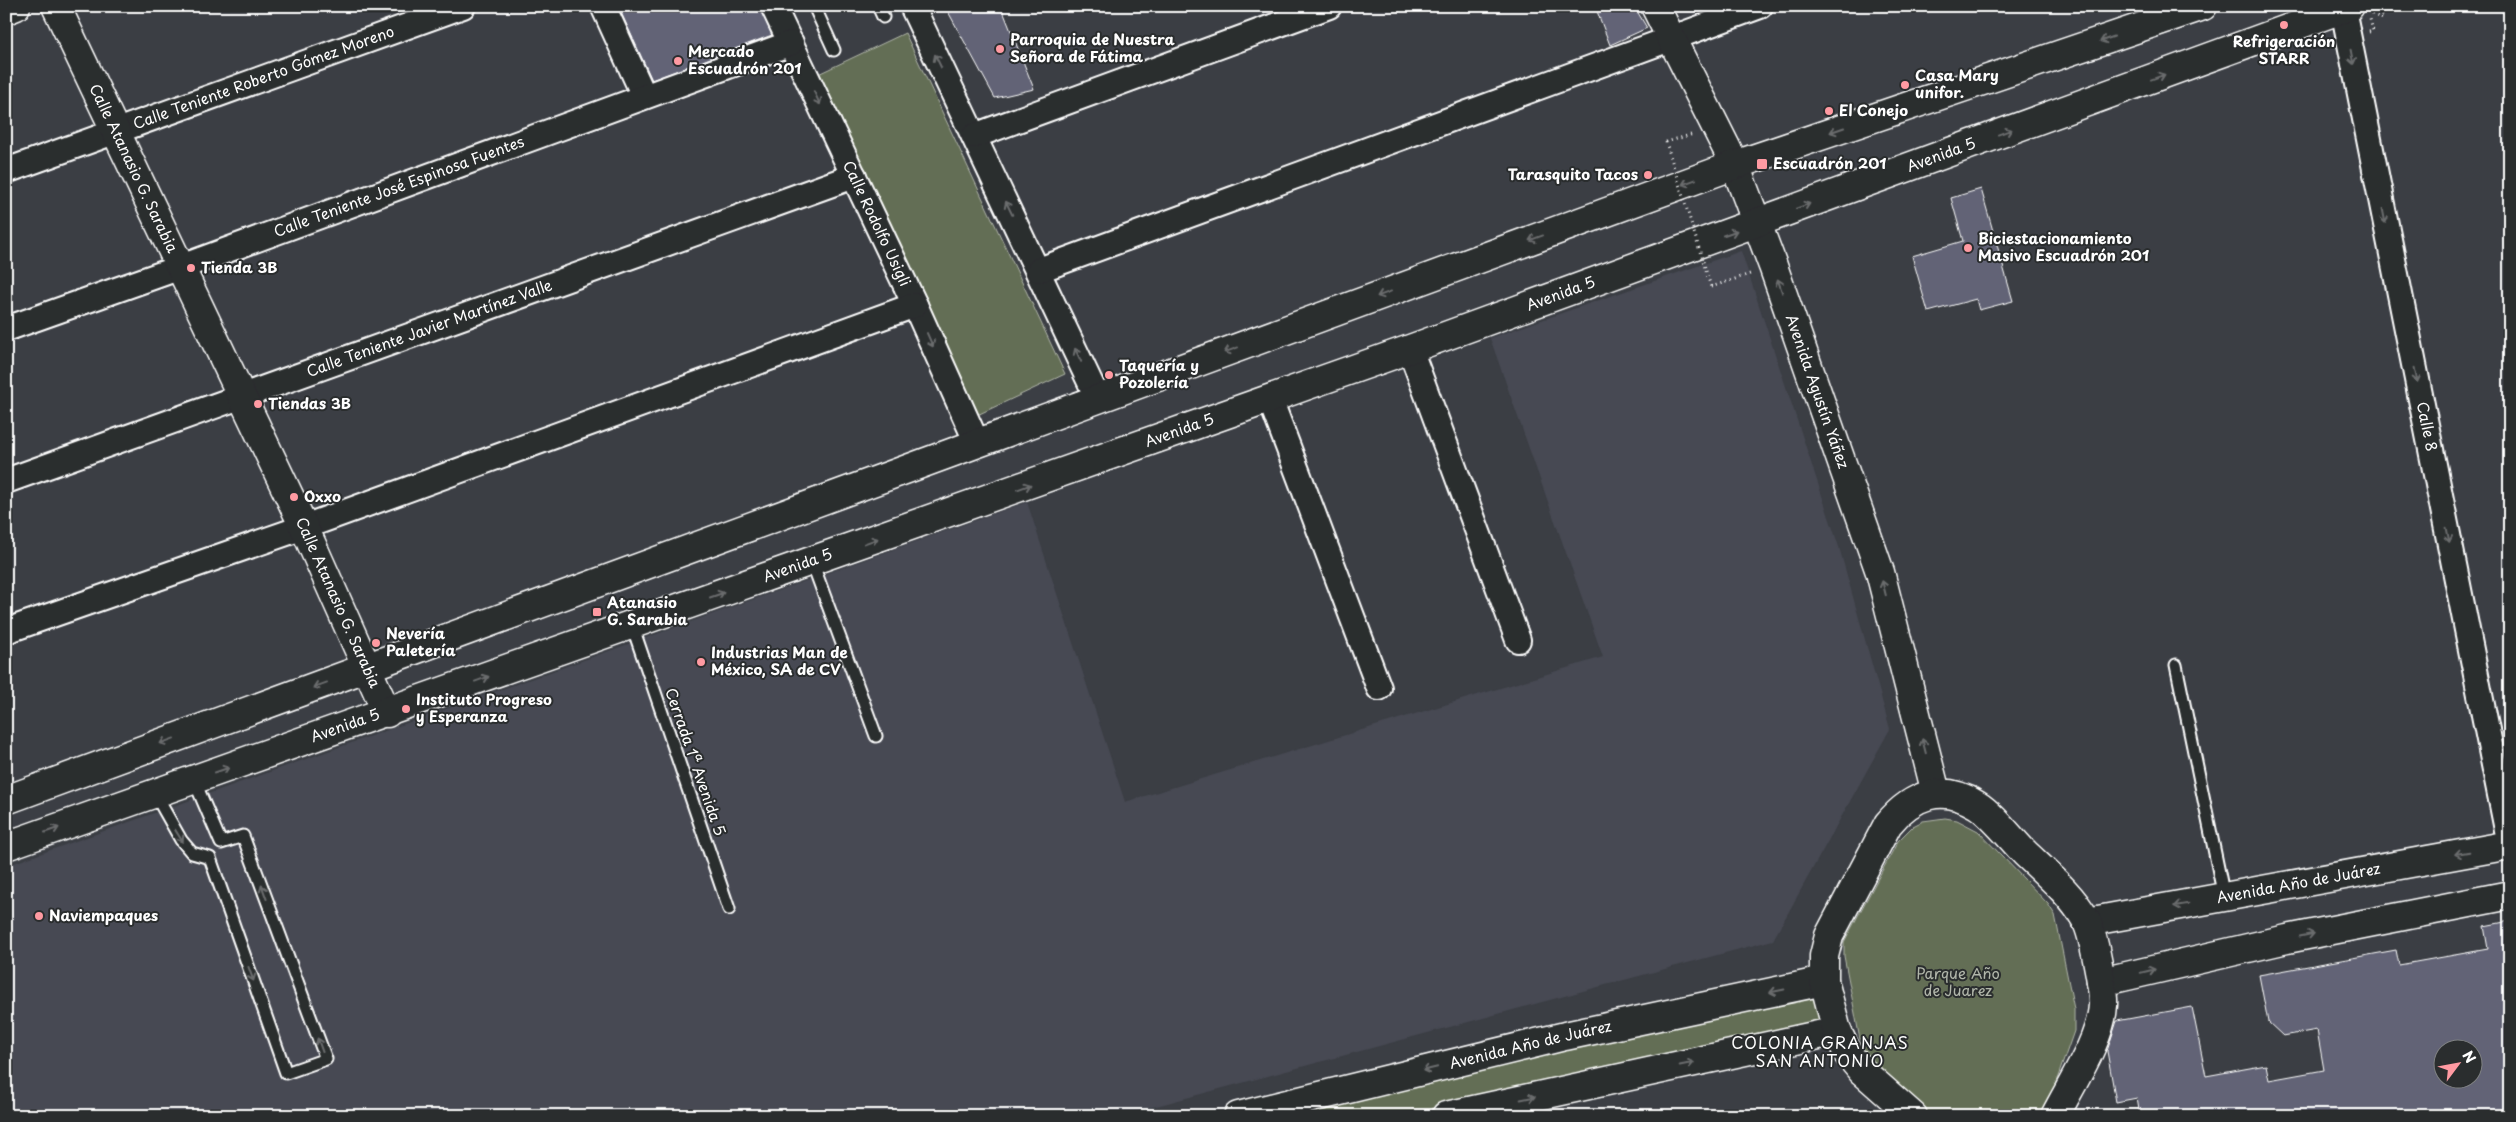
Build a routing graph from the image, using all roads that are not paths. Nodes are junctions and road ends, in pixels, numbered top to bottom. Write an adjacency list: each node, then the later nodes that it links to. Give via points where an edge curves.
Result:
1 (16, 6): 13 (main road)
2 (56, 6): 18 (main road, Calle Atanasio G. Sarabia)
3 (463, 6): 18 (street, Calle Teniente Roberto Gómez Moreno)
4 (603, 6): 17 (street)
5 (773, 6): 15 (street, Calle Rodolfo Usigli)
6 (814, 6): 16 (lane)
7 (912, 6): 19 (street, one-way to 7)
8 (1329, 6): 19 (street)
9 (1655, 6): 14 (main road, Avenida Agustín Yáñez)
10 (1760, 6): 14 (street)
11 (2203, 6): 20 (main road, one-way to 20)
12 (2346, 8): 23 (main road, Avenida 5, one-way to 12); 48 (street, Calle 8, one-way to 48)
13 (6, 10)
14 (1671, 38): 20 (main road, Avenida Agustín Yáñez); 25 (street)
15 (791, 43): 17 (street, Calle Teniente José Espinosa Fuentes); 22 (street, Calle Rodolfo Usigli, one-way to 22)
16 (834, 50)
17 (644, 96): 24 (street, Calle Teniente José Espinosa Fuentes)
18 (116, 132): 21 (street, Calle Teniente Roberto Gómez Moreno); 24 (main road, Calle Atanasio G. Sarabia)
19 (974, 136): 25 (street, one-way to 19)
20 (1734, 165): 23 (main road, Avenida Agustín Yáñez); 30 (main road, one-way to 30)
21 (6, 171)
22 (854, 176): 26 (street, Calle Rodolfo Usigli); 29 (street, Calle Teniente Javier Martínez Valle)
23 (1758, 223): 28 (main road, Avenida 5, one-way to 23); 45 (main road, Avenida Agustín Yáñez, one-way to 23, via 1880,572)
24 (181, 268): 27 (street, Calle Teniente José Espinosa Fuentes); 29 (main road, Calle Atanasio G. Sarabia)
25 (1039, 270): 30 (street, one-way to 25)
26 (915, 306): 32 (street, Calle Rodolfo Usigli, one-way to 32); 34 (street)
27 (6, 329)
28 (1410, 349): 31 (main road, Avenida 5); 38 (street)
29 (242, 397): 33 (street, Calle Teniente Javier Martínez Valle); 34 (main road, Calle Atanasio G. Sarabia)
30 (1098, 399): 32 (main road)
31 (1270, 399): 35 (main road, Avenida 5, one-way to 31); 41 (street)
32 (977, 443): 40 (main road)
33 (6, 481)
34 (304, 527): 37 (street); 40 (main road, Calle Atanasio G. Sarabia)
35 (812, 562): 36 (main road, Avenida 5, one-way to 35); 43 (lane)
36 (632, 624): 42 (main road, Avenida 5, one-way to 36); 52 (lane, Cerrada 1ª Avenida 5)
37 (6, 631)
38 (1518, 640)
39 (2176, 665): 51 (lane)
40 (366, 668): 42 (main road, Calle Atanasio G. Sarabia); 47 (main road, one-way to 47)
41 (1379, 688)
42 (386, 713): 44 (main road, Avenida 5, one-way to 42)
43 (876, 736)
44 (194, 779): 46 (main road, Avenida 5); 46 (lane, one-way to 44, via 181,840 192,853 210,858 286,1073 326,1059 243,836 221,843)
45 (1936, 793): 53 (main road, via 1956,795 1978,805 2070,897); 54 (main road, via 1901,808 1888,824 1828,936)
46 (156, 794): 49 (main road, Avenida 5, one-way to 46)
47 (6, 800)
48 (2510, 845): 51 (main road, Avenida Año de Juárez, one-way to 51)
49 (6, 846)
50 (2510, 895): 55 (main road, one-way to 50, via 2288,939)
51 (2224, 897): 53 (main road, Avenida Año de Juárez, one-way to 53)
52 (729, 909)
53 (2087, 922): 55 (main road)
54 (1824, 981): 56 (main road); 57 (main road, Avenida Año de Juárez, one-way to 57, via 1565,1036)
55 (2101, 982): 60 (main road, via 2103,1006 2094,1039)
56 (1837, 1031): 58 (main road, one-way to 56); 59 (main road, via 1848,1054 1862,1071)
57 (1238, 1116)
58 (1446, 1116)
59 (1913, 1116)
60 (2055, 1116)

